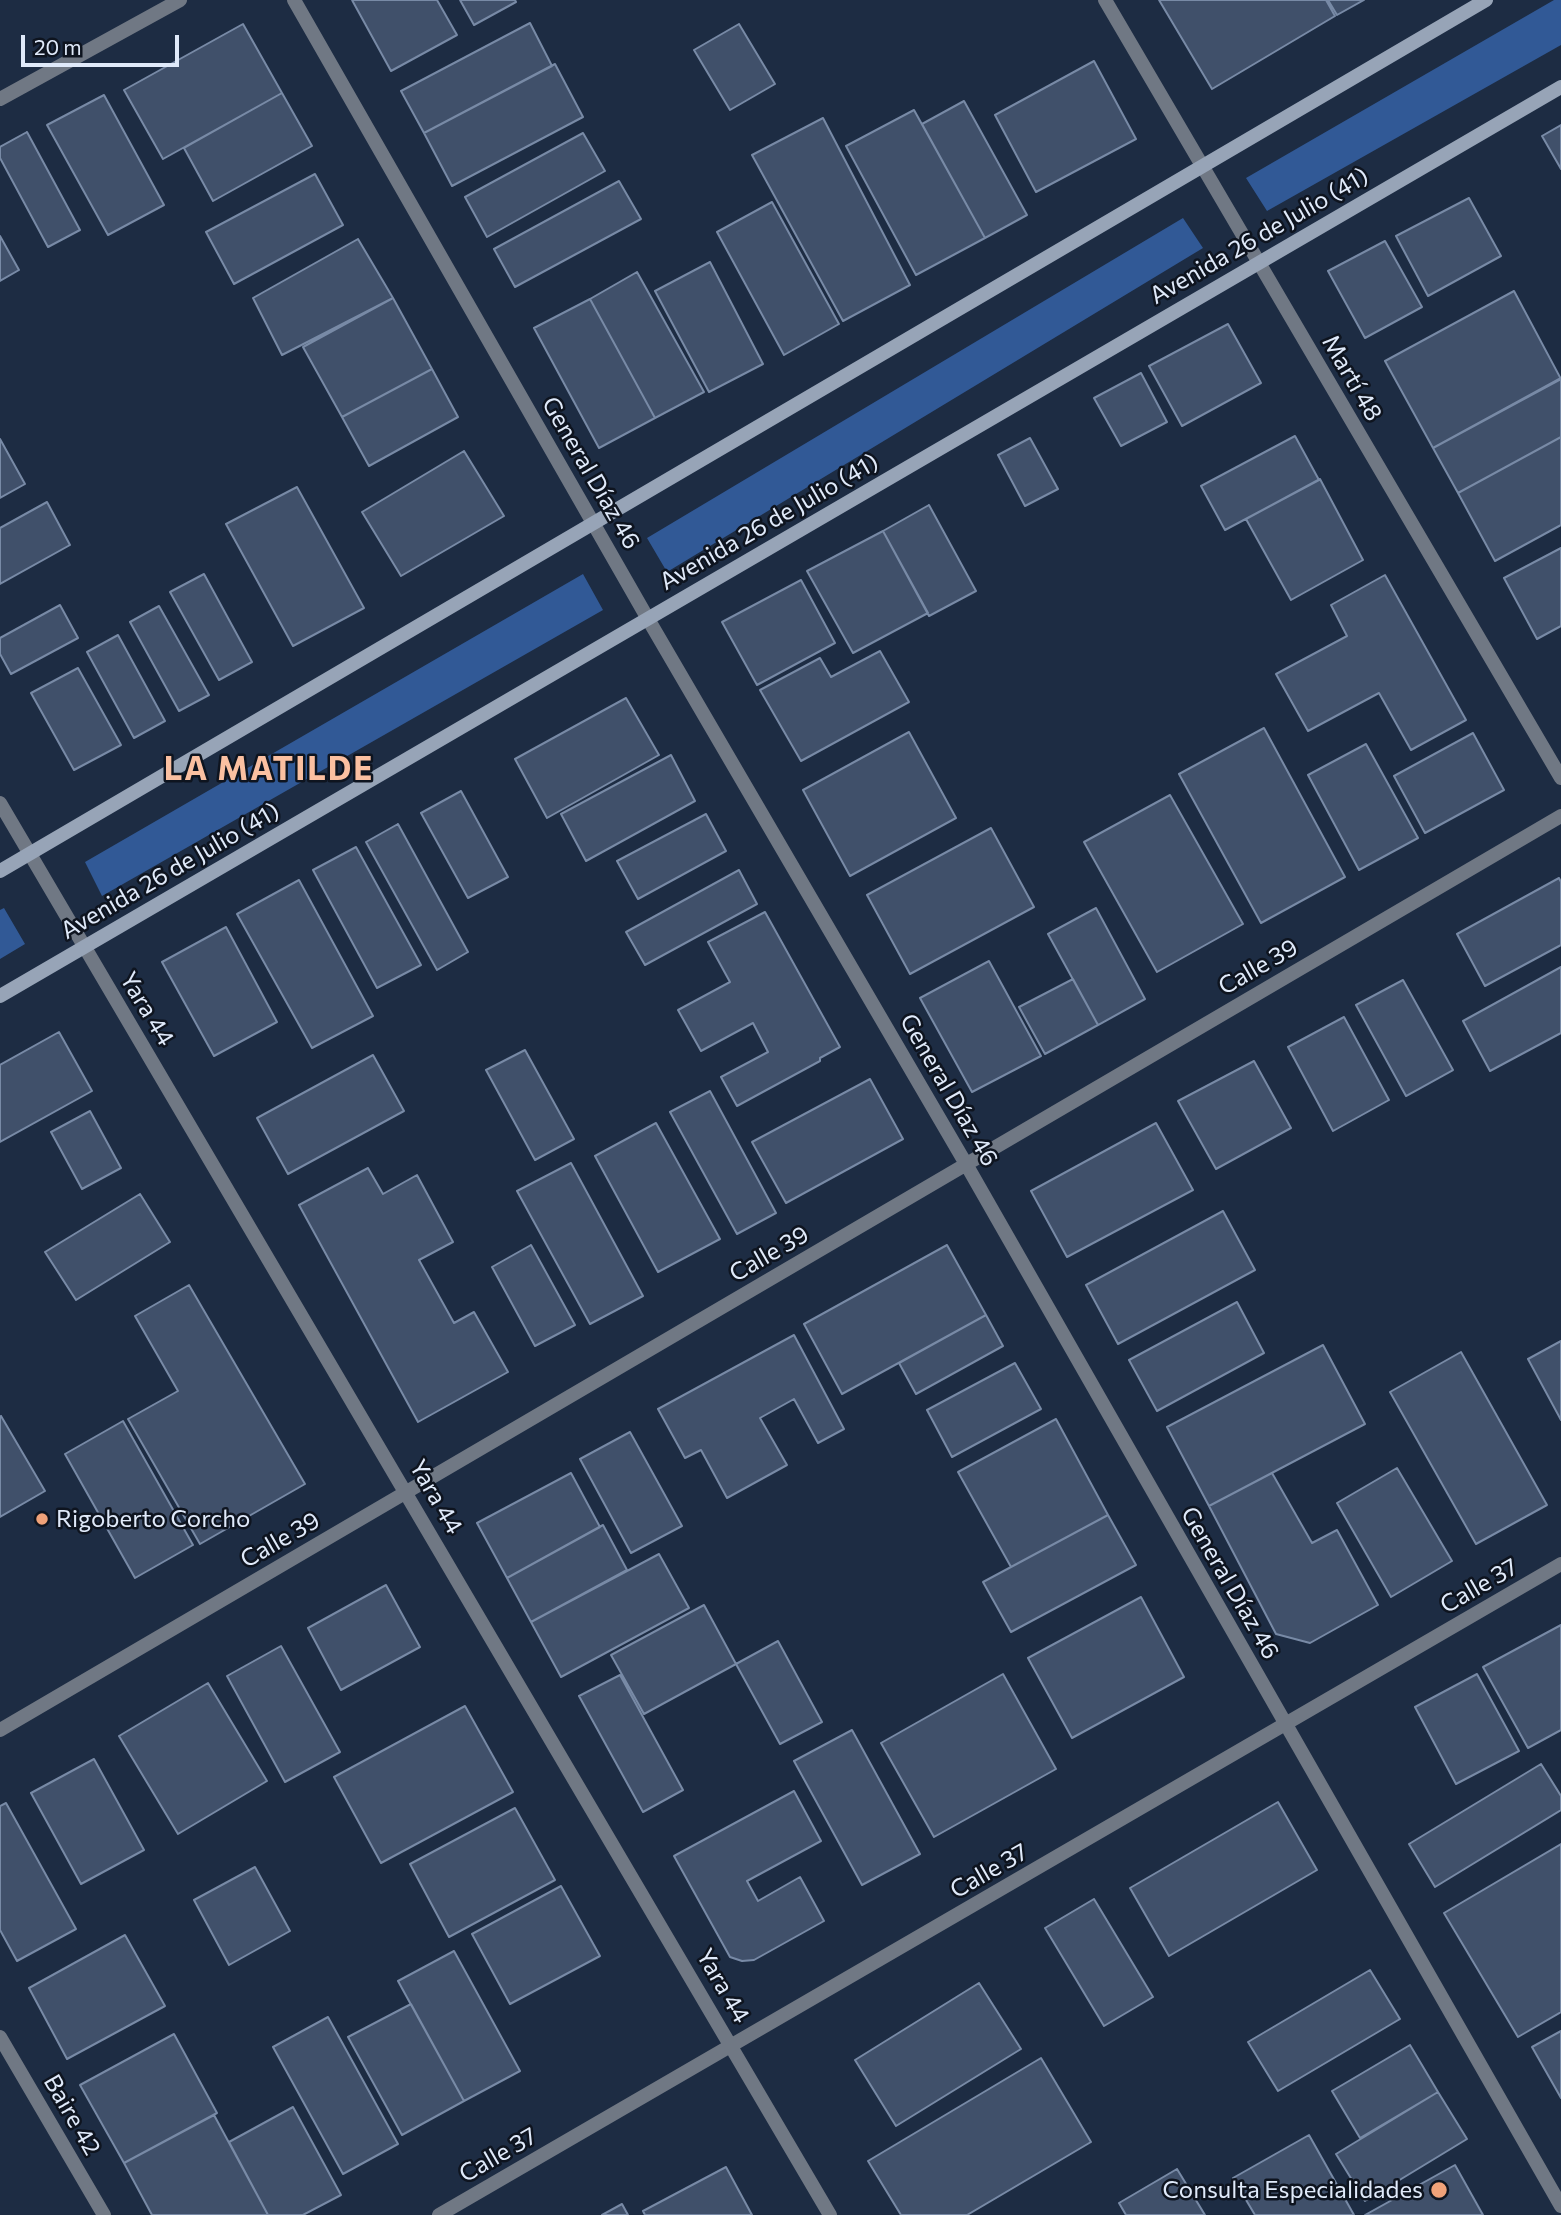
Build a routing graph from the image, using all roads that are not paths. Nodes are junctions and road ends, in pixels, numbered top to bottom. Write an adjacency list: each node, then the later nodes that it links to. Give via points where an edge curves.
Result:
1 (180, 0): 6 (street)
2 (294, 0): 9 (street, General Díaz 46)
3 (1105, 0): 7 (street, Martí 48)
4 (1486, 0): 7 (main road)
5 (1561, 87): 8 (main road, Avenida 26 de Julio (41))
6 (0, 99)
7 (1203, 166): 8 (street, Martí 48); 9 (main road)
8 (1258, 263): 10 (main road, Avenida 26 de Julio (41)); 11 (street, Martí 48)
9 (593, 523): 10 (street, General Díaz 46); 14 (main road)
10 (648, 619): 16 (main road, Avenida 26 de Julio (41)); 18 (street, General Díaz 46)
11 (1561, 778)
12 (0, 803): 14 (street, Yara 44)
13 (1561, 816): 18 (street, Calle 39)
14 (29, 854): 15 (main road); 16 (street, Yara 44)
15 (0, 871)
16 (84, 947): 17 (main road, Avenida 26 de Julio (41)); 19 (street, Yara 44)
17 (0, 996)
18 (966, 1164): 19 (street, Calle 39); 21 (street, General Díaz 46)
19 (407, 1492): 22 (street, Calle 39); 24 (street, Yara 44)
20 (1561, 1564): 21 (street, Calle 37)
21 (1284, 1725): 24 (street, Calle 37); 25 (street, General Díaz 46)
22 (0, 1730)
23 (0, 2037): 26 (street, Baire 42)
24 (732, 2046): 27 (street, Calle 37); 28 (street, Yara 44)
25 (1561, 2206)
26 (104, 2215)
27 (439, 2215)
28 (830, 2215)

